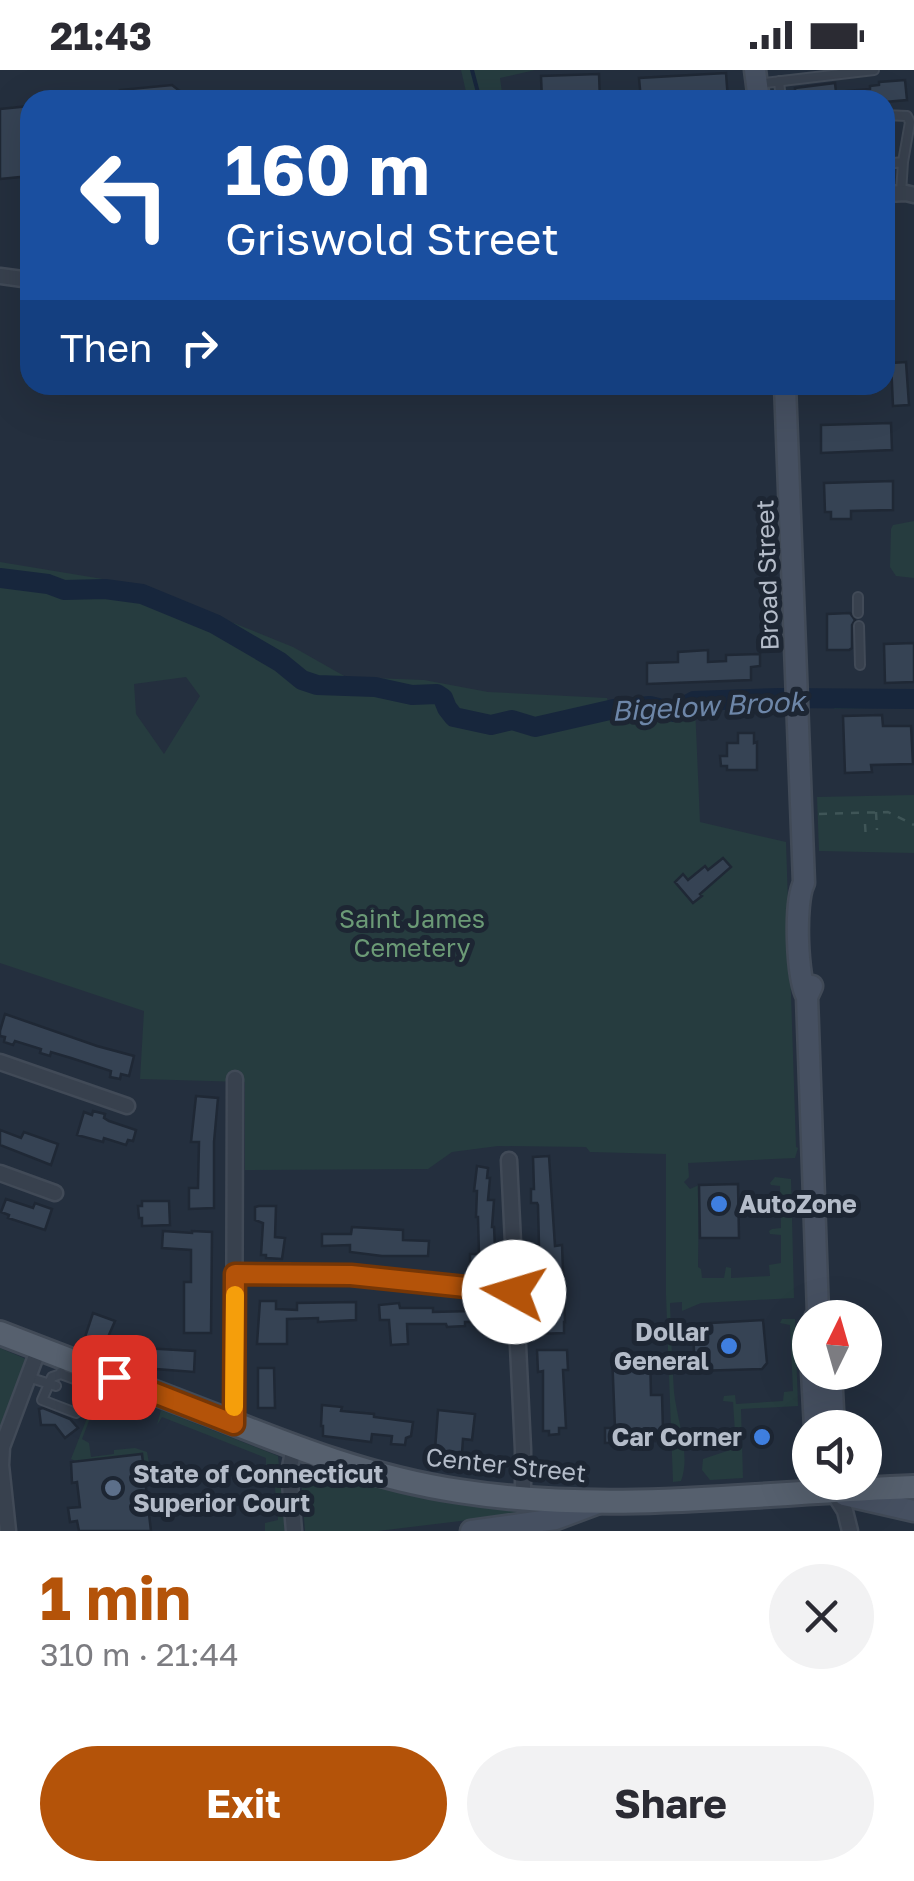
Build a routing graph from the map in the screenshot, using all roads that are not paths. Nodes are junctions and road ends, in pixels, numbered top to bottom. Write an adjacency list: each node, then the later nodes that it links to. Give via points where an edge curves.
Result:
1 (874, 70): 2 (lane)
2 (763, 84)
3 (895, 115): 4 (lane, via 910,122)
4 (903, 162): 5 (lane); 6 (lane)
5 (895, 163)
6 (900, 194)
7 (785, 395): 20 (main road, Broad Street)
8 (858, 596): 9 (lane)
9 (858, 613)
10 (858, 626): 11 (lane)
11 (860, 665)
12 (0, 1062): 14 (street)
13 (235, 1078): 18 (street)
14 (127, 1106)
15 (510, 1160): 19 (street)
16 (0, 1173): 17 (street)
17 (55, 1194)
18 (235, 1274): 19 (street, via 351,1275); 27 (street)
19 (514, 1292): 32 (street)
20 (814, 1300)
21 (0, 1333): 22 (main road, Center Street)
22 (39, 1348): 23 (main road, Center Street); 24 (street)
23 (63, 1366): 25 (main road, Center Street); 26 (lane)
24 (28, 1377): 26 (lane); 37 (street, via 2,1447)
25 (91, 1377): 26 (lane, via 76,1413 42,1400); 27 (main road, Center Street)
26 (53, 1385)
27 (234, 1424): 28 (main road, Center Street)
28 (294, 1447): 32 (main road, Center Street, via 389,1478); 38 (street)
29 (882, 1487): 30 (main road, Center Street)
30 (914, 1488)
31 (792, 1489): 35 (main road, Center Street)
32 (524, 1498): 35 (main road, Center Street)
33 (839, 1500): 40 (street)
34 (877, 1500): 36 (main road)
35 (602, 1501): 39 (main road, via 556,1519)
36 (914, 1512)
37 (8, 1531)
38 (294, 1531)
39 (471, 1531)
40 (850, 1531)

